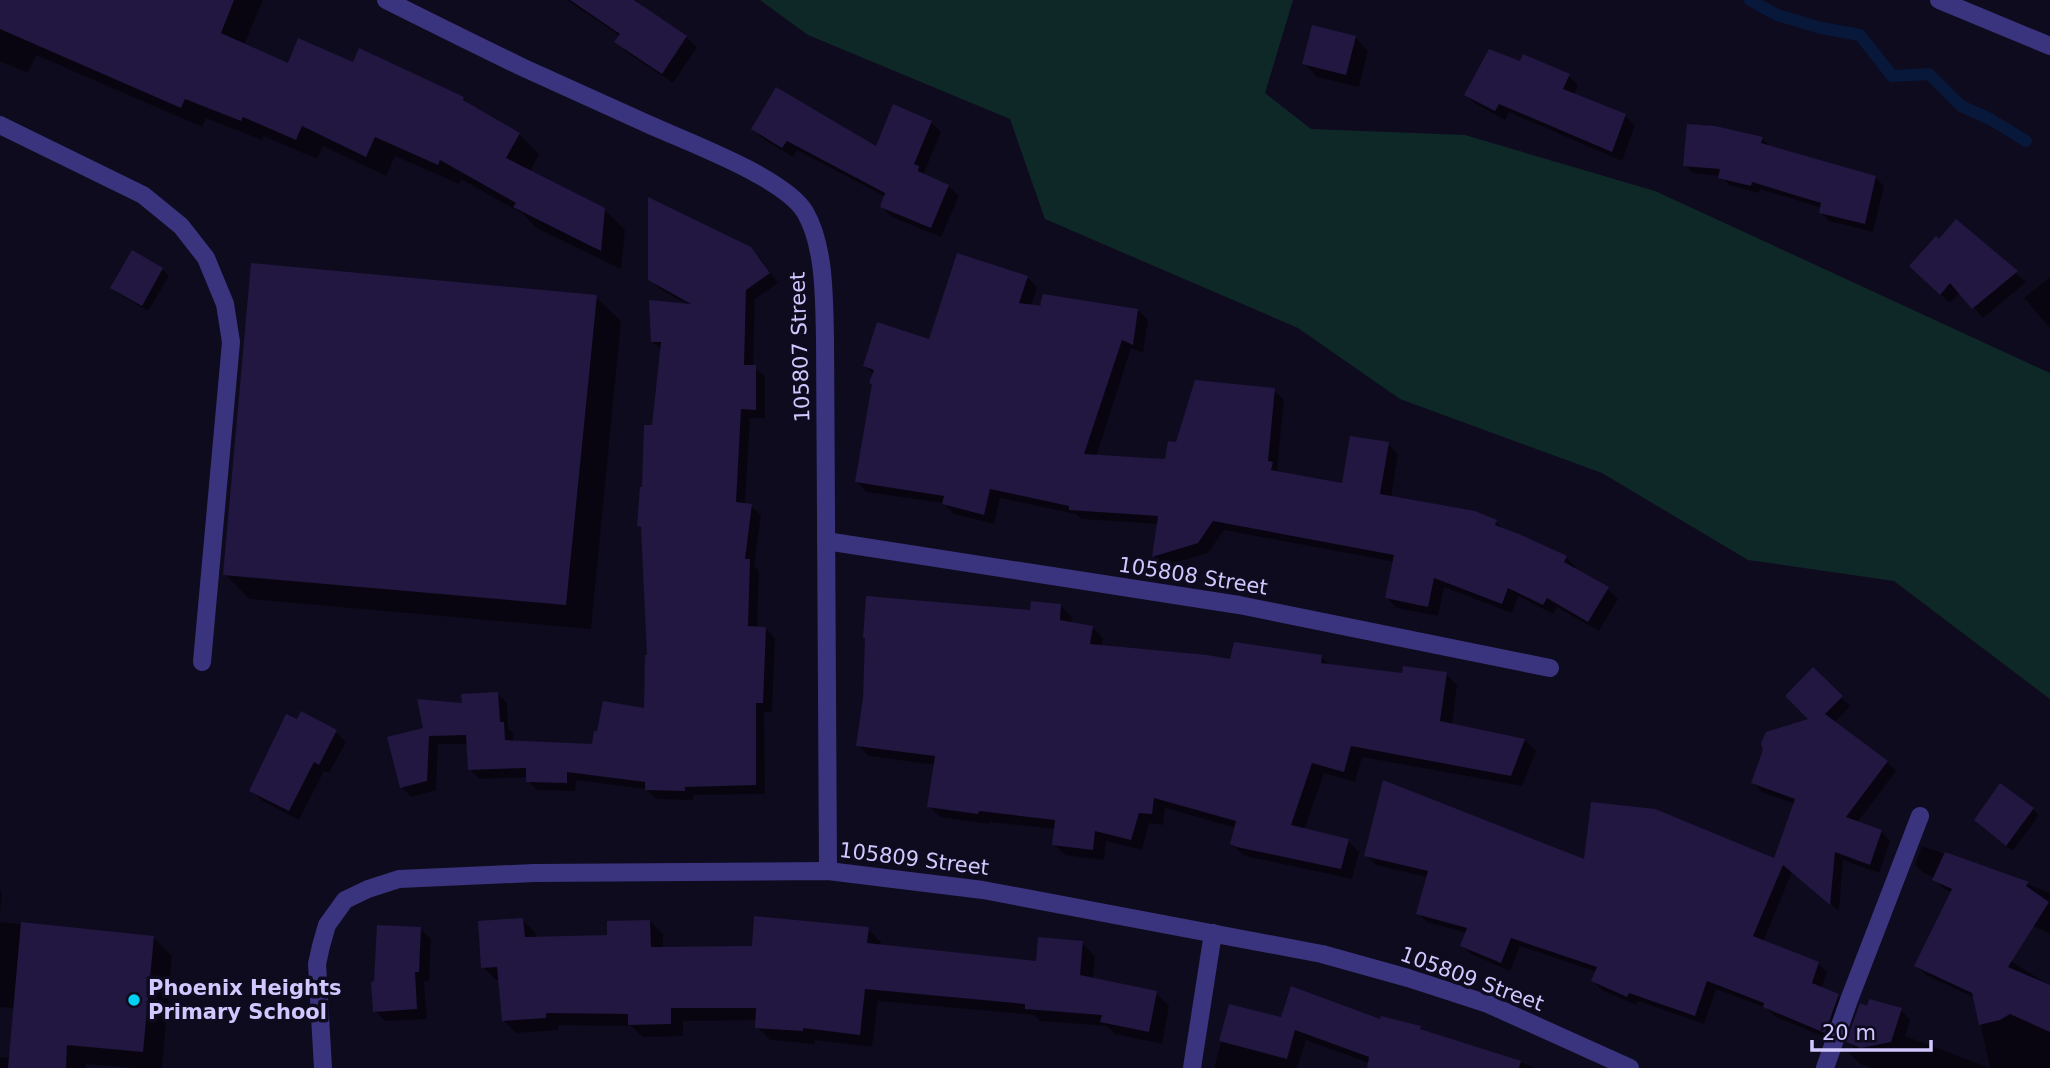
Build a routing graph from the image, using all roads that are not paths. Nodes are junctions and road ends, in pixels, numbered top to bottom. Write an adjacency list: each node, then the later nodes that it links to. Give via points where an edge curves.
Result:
1 (386, 0): 5 (street, 105807 Street, via 777,184 805,211 819,254 823,292)
2 (1939, 0): 3 (street)
3 (2050, 46)
4 (0, 125): 6 (street, via 143,195 181,226 206,258 225,304 231,342)
5 (826, 541): 7 (street, 105808 Street, via 1239,605); 9 (street, 105807 Street)
6 (202, 662)
7 (1550, 668)
8 (1920, 816): 14 (street)
9 (828, 871): 10 (street, 105809 Street, via 983,890); 11 (street, 105809 Street, via 480,875 399,879 368,889 345,900 327,925 321,946 317,964)
10 (1213, 933): 12 (street); 13 (street, 105809 Street, via 1322,954 1408,978 1488,1004)
11 (323, 1068)
12 (1192, 1068)
13 (1630, 1068)
14 (1825, 1068)

